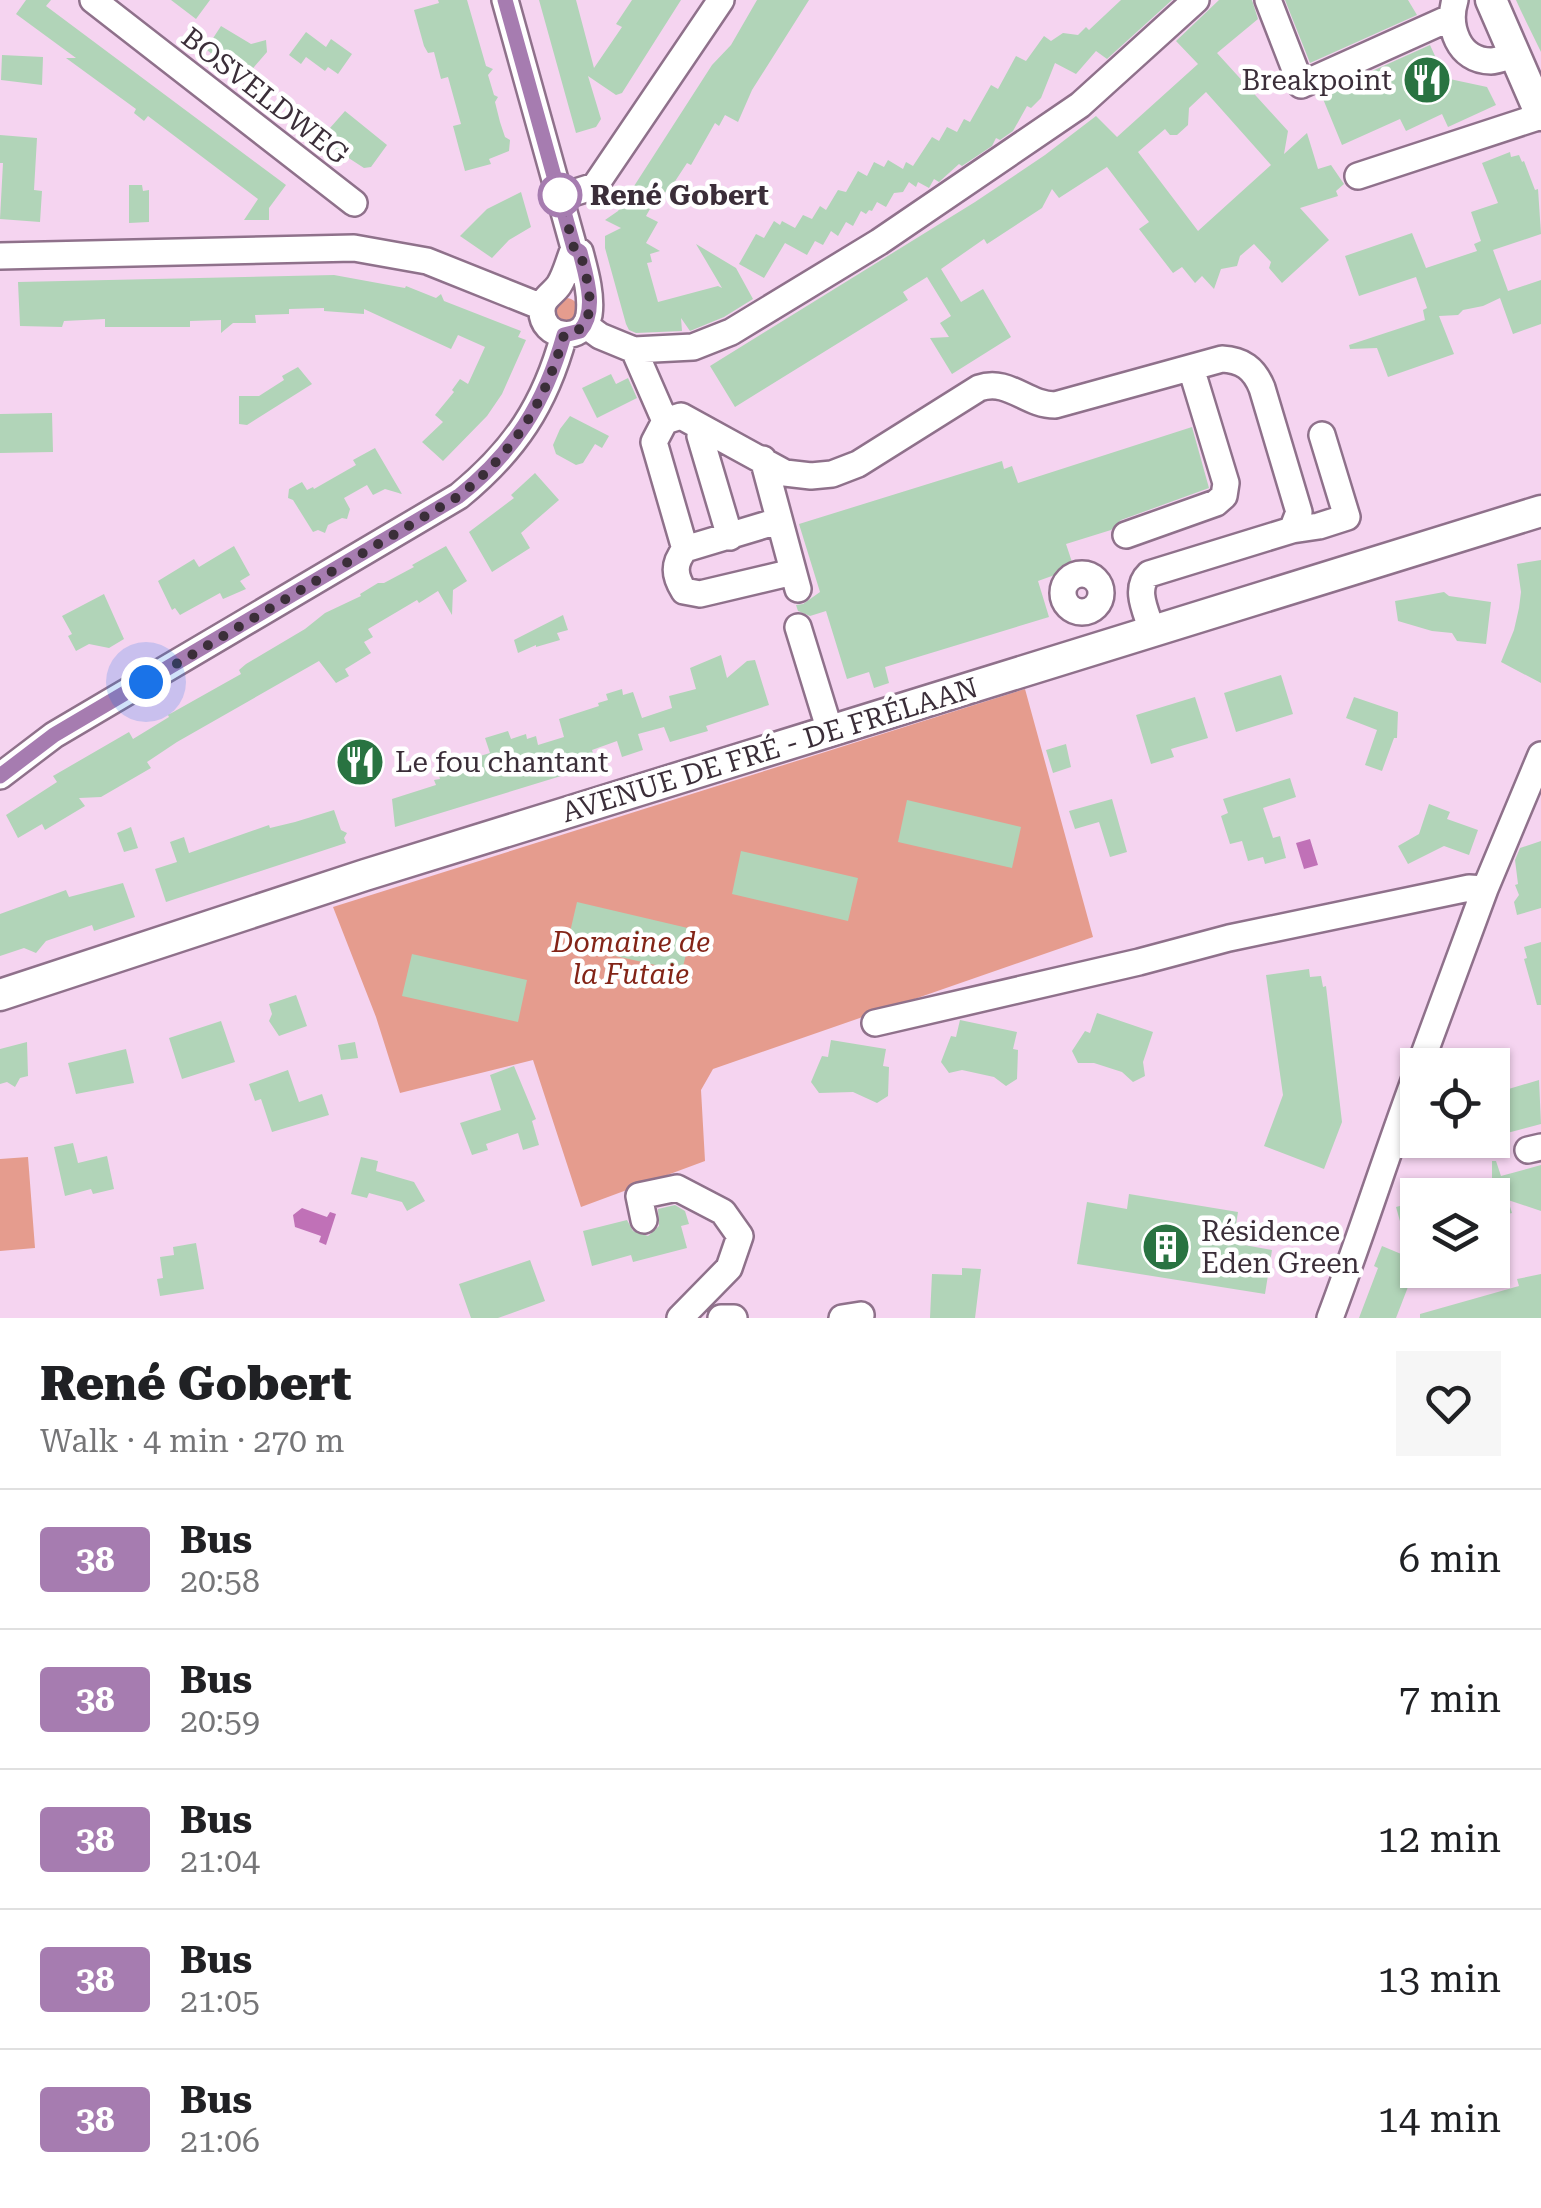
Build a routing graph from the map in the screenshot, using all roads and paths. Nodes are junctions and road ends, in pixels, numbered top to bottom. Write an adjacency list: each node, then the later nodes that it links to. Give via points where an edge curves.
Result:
1 (92, 0): 12 (street, BOSVELDWEG)
2 (505, 0): 11 (street)
3 (721, 0): 11 (street, via 595,186)
4 (1196, 0): 17 (street, via 1080,106 880,242 732,332 692,347)
5 (1268, 0): 7 (street, via 1301,85)
6 (1491, 0): 8 (main road)
7 (1454, 9): 8 (street, via 1458,45 1470,54 1490,61)
8 (1515, 54): 9 (main road)
9 (1540, 108): 10 (street)
10 (1358, 176)
11 (560, 196): 13 (street)
12 (354, 203)
13 (574, 248): 15 (street); 16 (street, via 583,265)
14 (0, 256): 15 (street, via 354,248 427,261)
15 (550, 298): 16 (street, via 573,289); 16 (street, via 544,323 550,329)
16 (579, 321): 17 (street); 35 (street, via 527,426 459,496 54,735)
17 (634, 350): 19 (street)
18 (1191, 368): 22 (street, via 1055,405 990,384 832,474 785,472); 25 (street, via 1235,359 1257,376 1299,512); 26 (street, via 1224,496)
19 (665, 420): 20 (street, via 682,416); 28 (street, via 654,442)
20 (704, 429): 22 (street); 27 (street, via 700,436)
21 (1322, 435): 25 (street, via 1347,517)
22 (763, 460): 24 (street)
23 (1541, 511): 32 (main road, AVENUE DE FRÉ - DE FRÉLAAN)
24 (778, 521): 27 (street); 28 (street, via 796,581 700,594 684,590 676,579 677,558)
25 (1292, 530): 29 (street)
26 (1126, 534)
27 (730, 537): 28 (street)
28 (685, 549)
29 (1142, 581): 30 (street); 32 (street)
30 (1101, 589)
31 (798, 627): 33 (street)
32 (1152, 631): 33 (main road, AVENUE DE FRÉ - DE FRÉLAAN)
33 (830, 731): 37 (main road, AVENUE DE FRÉ - DE FRÉLAAN)
34 (1541, 755): 36 (street)
35 (0, 776)
36 (1485, 889): 38 (street, via 1229,938); 39 (street)
37 (0, 995)
38 (875, 1023)
39 (1425, 1048)
40 (1400, 1117): 45 (street)
41 (644, 1220): 42 (street, via 639,1196 677,1188 723,1212 740,1236 729,1268)
42 (680, 1318)
43 (721, 1318): 44 (street)
44 (734, 1318)
45 (1330, 1318)

